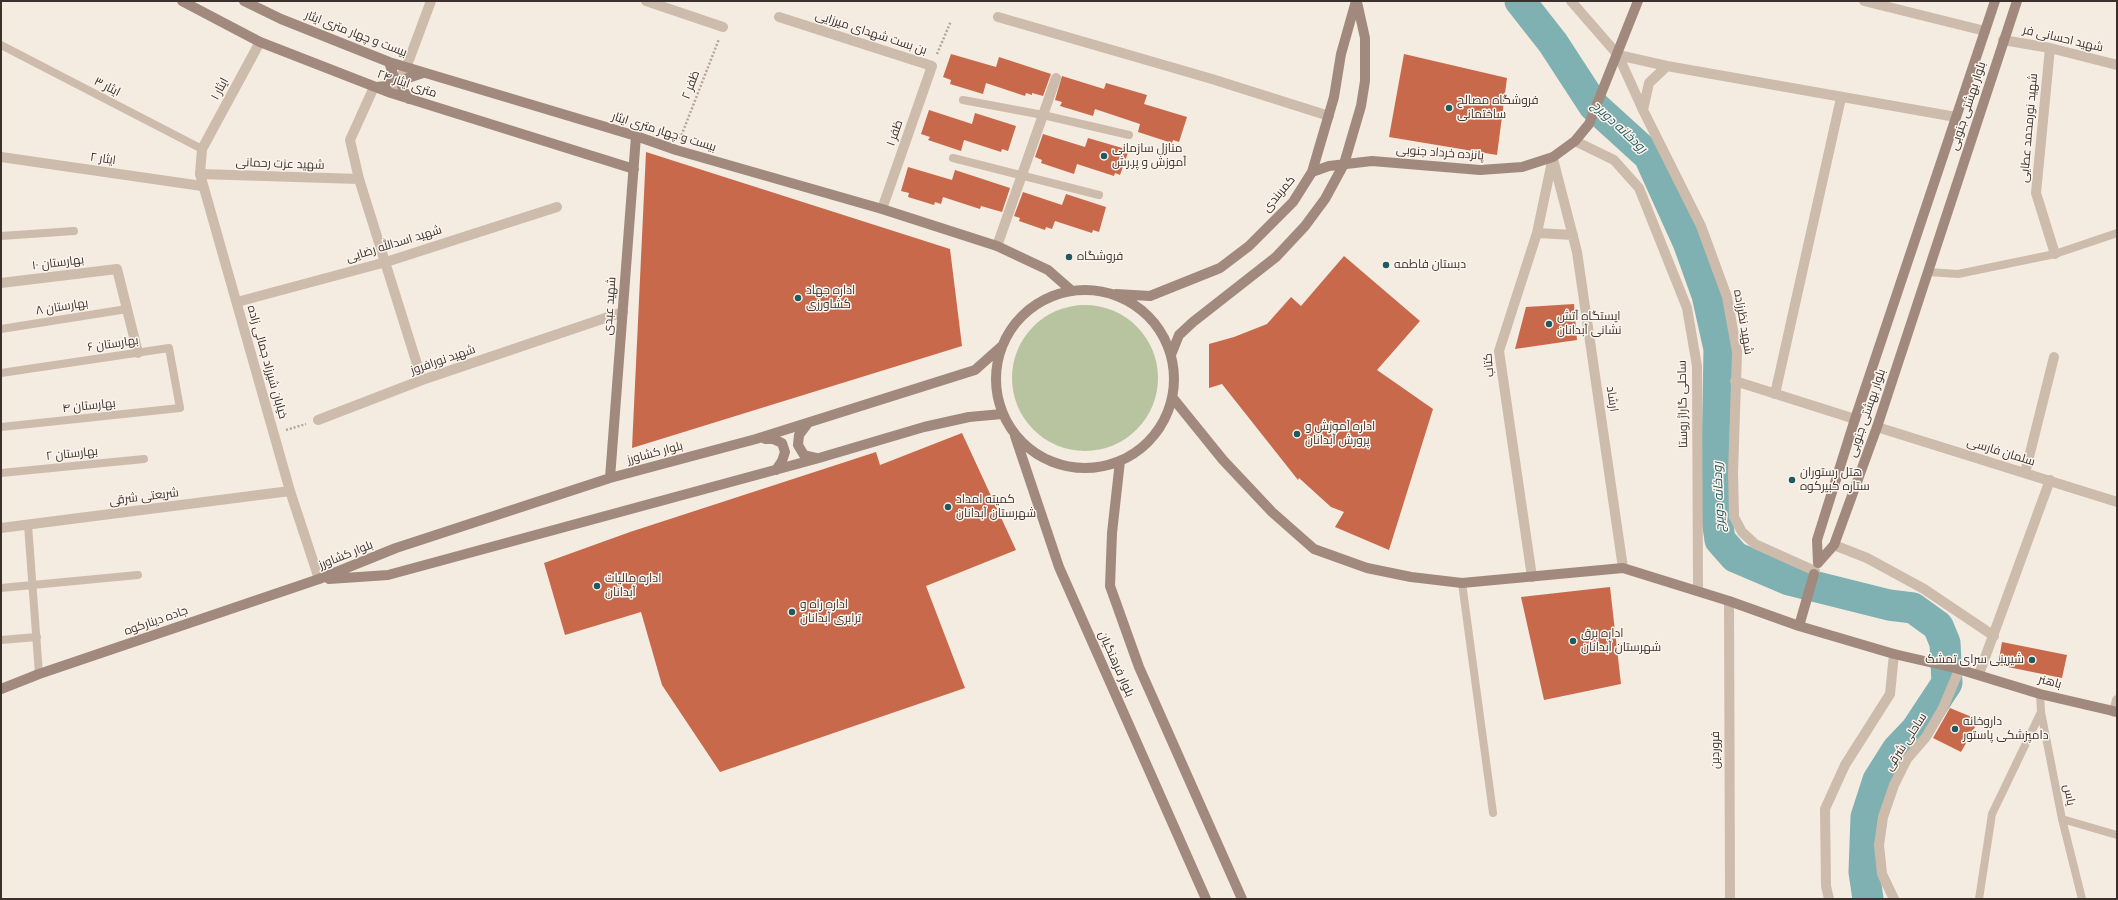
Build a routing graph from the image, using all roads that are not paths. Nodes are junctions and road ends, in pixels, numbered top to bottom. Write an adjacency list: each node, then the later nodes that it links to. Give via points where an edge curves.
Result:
1 (182, 1): 16 (main road, ۲۴ متری ایثار)
2 (244, 1): 20 (main road, بیست و چهار متری ایثار)
3 (431, 1): 24 (street)
4 (646, 1): 13 (street)
5 (1356, 1): 34 (main road, کمربندی, via 1341,54); 43 (main road, کمربندی, via 1365,38 1365,81 1361,106)
6 (1571, 1): 19 (street, شهید نظرزاده)
7 (1638, 1): 19 (main road, پانزده خرداد جنوبی)
8 (1864, 1): 14 (street)
9 (1996, 1): 14 (main road, بلوار بهشتی جنوبی)
10 (2016, 1): 15 (main road, بلوار بهشتی جنوبی)
11 (778, 17): 22 (street, بن بست شهدای میرزایی)
12 (998, 17): 34 (street)
13 (723, 27)
14 (1985, 31): 35 (main road, بلوار بهشتی جنوبی)
15 (2003, 40): 18 (street, شهید احسانی فر); 61 (main road, بلوار بهشتی جنوبی)
16 (260, 42): 27 (main road, ۲۴ متری ایثار); 39 (street, ایثار ۱)
17 (1, 45): 39 (lane, ایثار ۳)
18 (2050, 48): 21 (street, شهید احسانی فر); 59 (street, شهید نورمحمد عطایی, via 2036,193)
19 (1618, 55): 23 (street); 32 (street, شهید نظرزاده); 38 (main road, پانزده خرداد جنوبی, via 1589,124)
20 (389, 62): 24 (main road, بیست و چهار متری ایثار); 27 (main road, via 394,77 386,86)
21 (2117, 65)
22 (932, 66): 52 (street, ظفر ۱)
23 (1667, 66): 29 (street); 32 (street, via 1649,83)
24 (406, 68): 25 (main road, بیست و چهار متری ایثار); 28 (street)
25 (423, 73): 30 (main road, via 405,79 402,85); 37 (main road, بیست و چهار متری ایثار)
26 (1056, 78): 33 (street)
27 (374, 87): 28 (main road, ۲۴ متری ایثار); 48 (street, via 350,140)
28 (391, 93): 30 (main road, ۲۴ متری ایثار)
29 (1841, 98): 35 (street); 76 (street)
30 (409, 99): 44 (main road, ۲۴ متری ایثار)
31 (963, 100): 33 (lane)
32 (1643, 110): 75 (street, شهید نظرزاده, via 1701,226 1727,297 1737,352)
33 (1042, 115): 36 (lane); 47 (street)
34 (1329, 116): 45 (main road, کمربندی)
35 (1956, 117): 80 (main road, بلوار بهشتی جنوبی)
36 (1129, 135)
37 (636, 136): 44 (main road, شهید عبدی); 52 (main road, بیست و چهار متری ایثار, via 676,150)
38 (1575, 141): 41 (main road, پانزده خرداد جنوبی); 108 (street, ساحلی گاراژ روستا, via 1614,160 1639,188 1687,308 1696,366)
39 (202, 149): 46 (street, خیابان شیرزاد جمالی زاده)
40 (1, 157): 49 (street, ایثار ۲)
41 (1553, 157): 43 (main road, پانزده خرداد جنوبی, via 1522,167 1480,170 1372,161); 54 (street, کتاب); 56 (street, ارشاد)
42 (953, 158): 47 (lane)
43 (1344, 164): 45 (main road, پانزده خرداد جنوبی); 71 (main road, کمربندی, via 1325,199 1305,226 1276,257 1179,335)
44 (634, 169): 67 (main road, شهید عبدی)
45 (1312, 172): 64 (main road, کمربندی, via 1293,202 1249,246 1220,268 1150,296)
46 (200, 174): 48 (street, شهید عزت رحمانی); 49 (street, خیابان شیرزاد جمالی زاده)
47 (1022, 175): 50 (lane); 58 (street)
48 (359, 179): 60 (street)
49 (202, 186): 65 (street, خیابان شیرزاد جمالی زاده)
50 (1099, 195)
51 (557, 206): 60 (street, شهید اسدالله رضایی)
52 (882, 208): 58 (main road, بیست و چهار متری ایثار)
53 (74, 231): 57 (lane)
54 (1537, 233): 56 (street); 103 (street, کتاب, via 1499,351)
55 (2117, 233): 59 (lane)
56 (1573, 234): 100 (street, ارشاد)
57 (1, 236)
58 (997, 246): 63 (main road, بیست و چهار متری ایثار, via 1048,270)
59 (2055, 254): 61 (lane, via 1958,274)
60 (386, 262): 65 (street, شهید اسدالله رضایی); 74 (street)
61 (1928, 272): 84 (main road, بلوار بهشتی جنوبی)
62 (1, 283): 66 (street, بهارستان ۱۰, via 117,269)
63 (1072, 291): 64 (main road, via 1090,290); 69 (main road, via 1050,297 1030,309 1013,326)
64 (1107, 293): 71 (main road, via 1124,299 1153,322)
65 (237, 302): 95 (street, خیابان شیرزاد جمالی زاده)
66 (127, 309): 68 (lane, بهارستان ۸); 70 (street)
67 (623, 312): 74 (street, شهید نورافروز); 93 (main road, شهید عبدی)
68 (1, 329)
69 (1002, 346): 79 (main road, via 996,369 996,392); 82 (main road, بلوار کشاورز, via 975,370)
70 (138, 353): 73 (lane, بهارستان ۶); 78 (lane, بهارستان ۶, via 169,348)
71 (1171, 355): 77 (main road, via 1175,383)
72 (2054, 357): 92 (street)
73 (1, 373)
74 (422, 380): 81 (street, شهید نورافروز)
75 (1736, 381): 76 (street); 101 (street, شهید نظرزاده, via 1734,517 1742,532 1755,544)
76 (1775, 394): 80 (street)
77 (1172, 397): 89 (main road, via 1165,417 1154,435 1138,450); 105 (main road, via 1223,460 1272,512 1314,550 1367,568 1411,577)
78 (180, 408): 83 (lane, بهارستان ۴)
79 (1002, 414): 85 (main road); 87 (main road, بلوار کشاورز, via 949,420)
80 (1855, 419): 101 (main road, بلوار بهشتی جنوبی, via 1817,540)
81 (318, 420)
82 (808, 423): 86 (main road, بلوار کشاورز); 87 (main road, via 799,435 798,445 804,455)
83 (1, 427)
84 (1877, 427): 92 (street, سلمان فارسی); 99 (main road, بلوار بهشتی جنوبی)
85 (1014, 434): 89 (main road, via 1031,450 1051,462 1074,467 1097,467); 126 (main road, بلوار فرهنگیان, via 1059,567)
86 (756, 439): 90 (main road, via 773,438 782,443 785,452); 93 (main road, بلوار کشاورز)
87 (819, 458): 90 (main road, بلوار کشاورز)
88 (144, 459): 91 (lane, بهارستان ۲)
89 (1120, 461): 127 (main road, بلوار فرهنگیان, via 1112,533 1110,586 1139,667)
90 (776, 470): 104 (main road, بلوار کشاورز, via 388,575)
91 (1, 473)
92 (2025, 473): 94 (street, سلمان فارسی)
93 (610, 478): 104 (main road, بلوار کشاورز, via 396,548)
94 (2050, 480): 96 (street, سلمان فارسی); 112 (street)
95 (290, 491): 97 (street, شریعتی شرقی); 104 (street, خیابان شیرزاد جمالی زاده)
96 (2117, 502)
97 (28, 525): 98 (street, شریعتی شرقی); 106 (lane)
98 (1, 528)
99 (1834, 545): 101 (main road, بلوار بهشتی جنوبی); 112 (street, via 1866,558 1924,589)
100 (1623, 568): 103 (main road); 108 (main road, باهنر)
101 (1816, 569): 110 (main road)
102 (138, 575): 106 (lane)
103 (1532, 577): 105 (main road)
104 (319, 579): 116 (main road, جاده دینارکوه)
105 (1462, 583): 123 (lane)
106 (32, 585): 107 (lane); 111 (lane)
107 (1, 588)
108 (1698, 591): 109 (main road, باهنر)
109 (1728, 601): 110 (main road, باهنر); 128 (street, فروردین)
110 (1799, 626): 114 (main road, باهنر)
111 (36, 636): 113 (lane); 116 (lane)
112 (1994, 636): 117 (street)
113 (1, 640)
114 (1894, 654): 115 (main road, باهنر); 129 (street, via 1890,694 1845,765 1825,809 1826,886)
115 (1957, 669): 117 (main road, باهنر); 130 (street, ساحلی شرقی, via 1942,708 1926,737 1907,759 1894,785 1883,817 1879,845 1882,874)
116 (39, 674): 118 (main road, جاده دینارکوه)
117 (1979, 674): 119 (main road, باهنر)
118 (1, 689)
119 (2040, 694): 121 (lane, یاس); 122 (main road, باهنر)
120 (2117, 700): 122 (street)
121 (2041, 712): 124 (lane, یاس); 131 (lane, via 1992,814)
122 (2115, 712)
123 (1493, 813)
124 (2062, 819): 125 (lane); 132 (lane, یاس)
125 (2117, 836)
126 (1206, 899)
127 (1242, 899)
128 (1730, 899)
129 (1829, 899)
130 (1894, 899)
131 (1979, 899)
132 (2082, 899)

